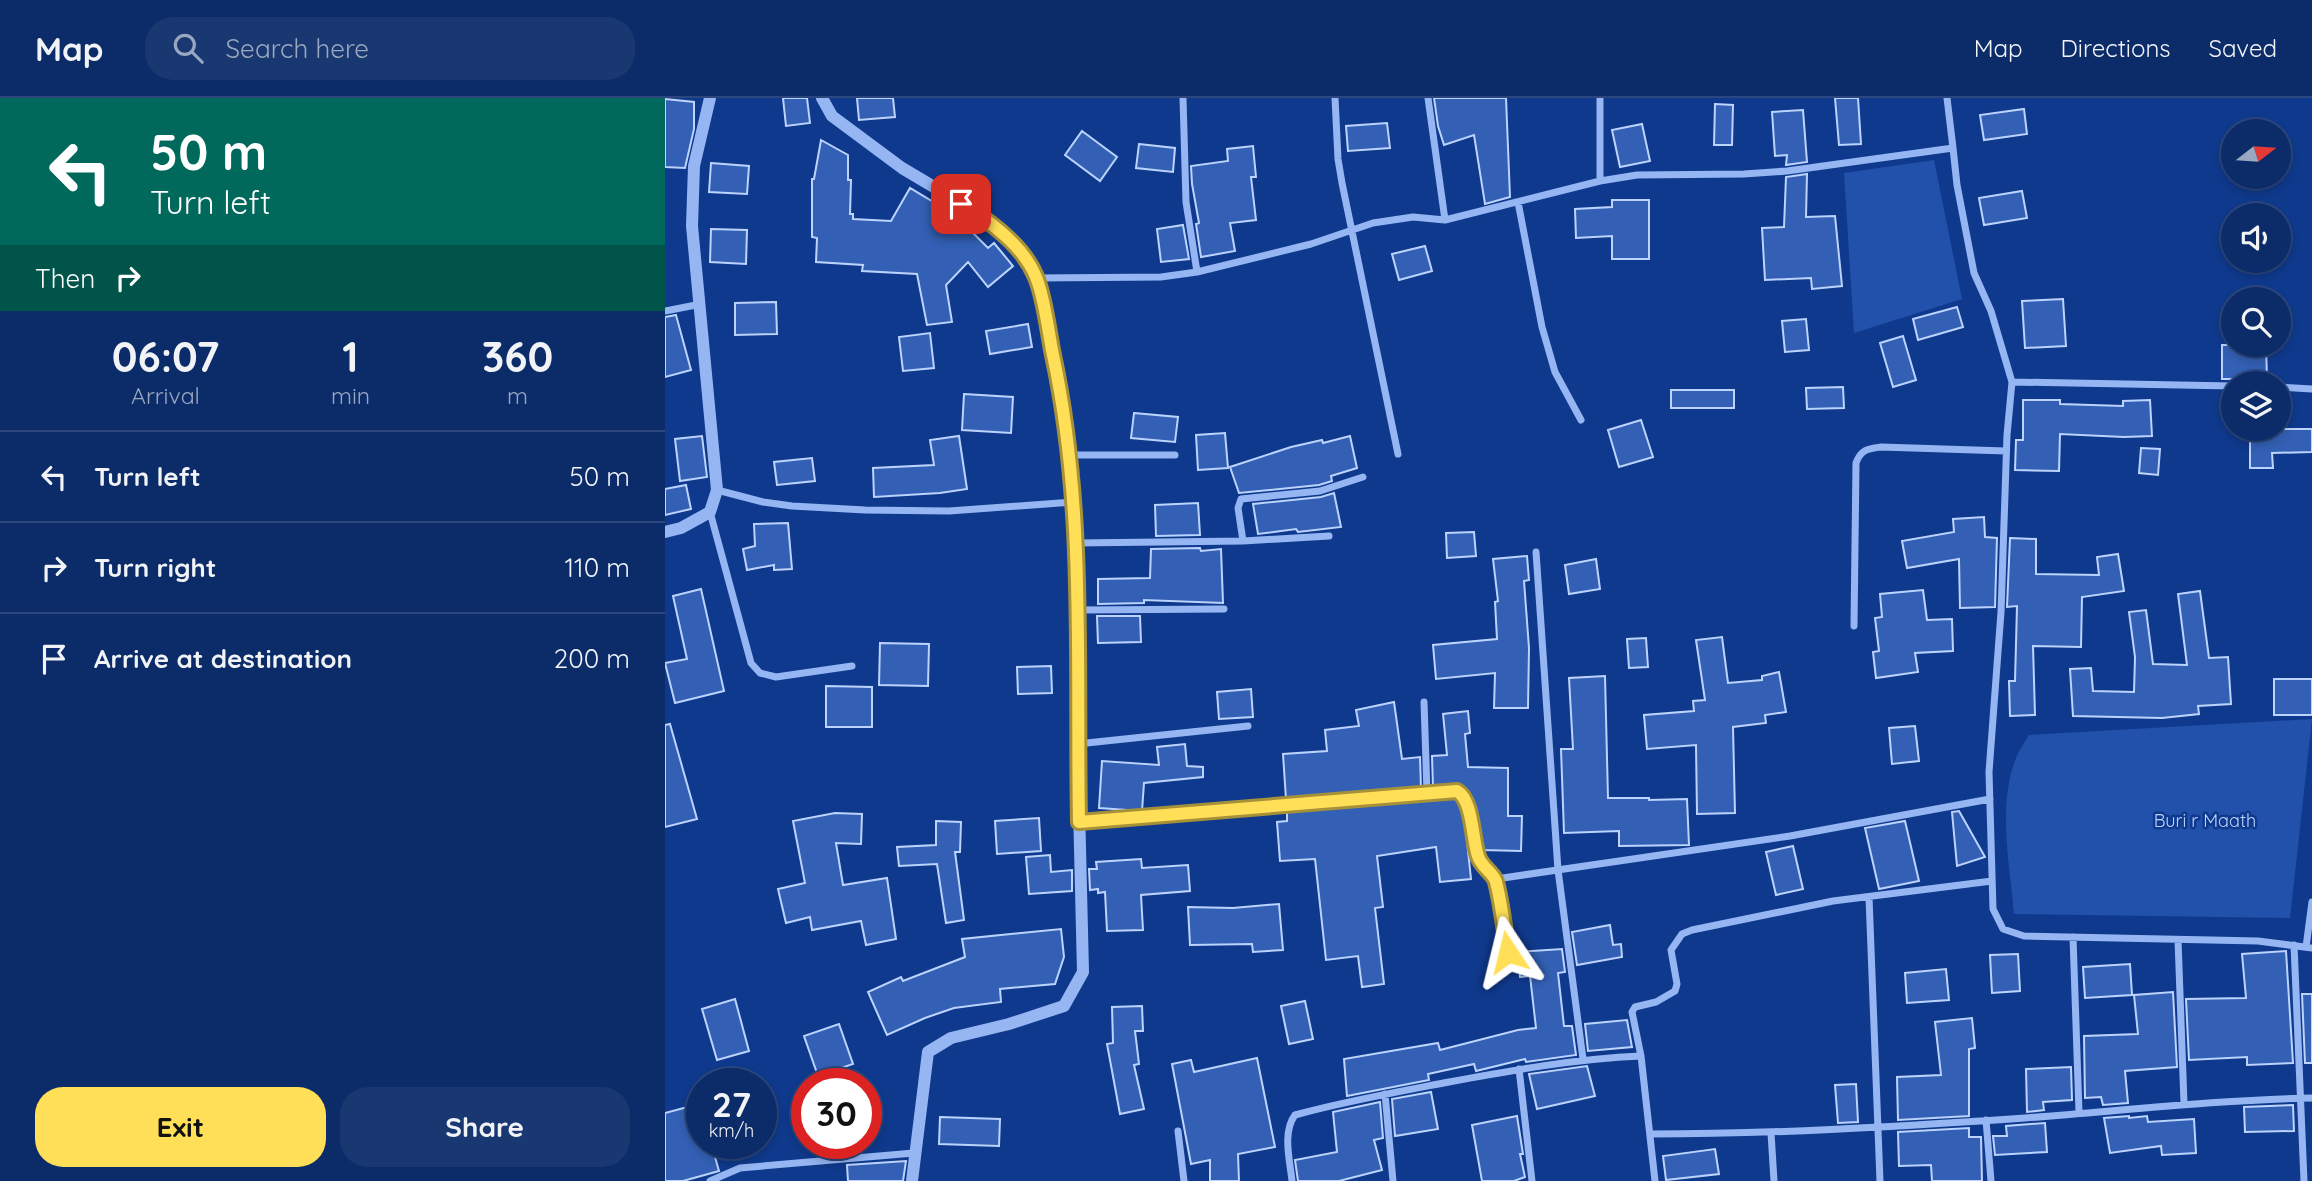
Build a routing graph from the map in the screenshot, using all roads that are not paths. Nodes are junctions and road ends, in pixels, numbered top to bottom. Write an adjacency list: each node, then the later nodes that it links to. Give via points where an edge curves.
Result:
1 (710, 98): 15 (street, via 694,166 692,226)
2 (822, 98): 14 (street, via 832,116 902,168 981,215 1024,254)
3 (1183, 98): 13 (street, via 1186,202)
4 (1335, 98): 12 (street, via 1338,159)
5 (1428, 98): 11 (street)
6 (1600, 98): 9 (street)
7 (1947, 98): 8 (street)
8 (1953, 148): 9 (street, via 1787,171 1637,175); 17 (street, via 1974,273 1991,311)
9 (1600, 181): 10 (street)
10 (1518, 202): 11 (street); 21 (street, via 1555,372)
11 (1445, 220): 12 (street, via 1413,217)
12 (1352, 230): 13 (street); 23 (street)
13 (1197, 272): 14 (street, via 1161,277)
14 (1037, 278): 24 (street, via 1065,410)
15 (701, 304): 16 (street); 27 (street)
16 (665, 311)
17 (2011, 382): 18 (street); 22 (street)
18 (2221, 386)
19 (2291, 388): 20 (street)
20 (2312, 389)
21 (1581, 420)
22 (2006, 451): 37 (street, via 1863,450 1856,463); 43 (street)
23 (1398, 454)
24 (1068, 455): 25 (street); 28 (street)
25 (1175, 455)
26 (1363, 477): 32 (street, via 1320,491 1241,499)
27 (717, 490): 28 (street, via 792,506 865,510 949,511); 29 (street)
28 (1073, 502): 33 (street)
29 (710, 512): 30 (street); 38 (street, via 751,663 760,673 776,677)
30 (665, 532)
31 (1329, 536): 32 (street)
32 (1243, 541): 33 (street)
33 (1075, 544): 36 (street)
34 (1536, 552): 45 (street)
35 (1224, 609): 36 (street)
36 (1078, 610): 41 (street)
37 (1854, 626)
38 (852, 666)
39 (1424, 702): 42 (street)
40 (1248, 726): 41 (street)
41 (1077, 744): 44 (street)
42 (1427, 793): 44 (street); 46 (street, via 1457,791 1463,795 1478,858)
43 (1990, 799): 45 (street, via 1790,836); 47 (street)
44 (1079, 822): 68 (street, via 1083,972 1064,1006 951,1038 928,1052)
45 (1558, 870): 46 (street); 56 (street)
46 (1496, 878): 54 (street)
47 (1992, 881): 48 (street); 50 (street, via 1993,909 2003,929 2024,936)
48 (1869, 897): 55 (street, via 1682,934 1671,950 1675,991 1632,1012); 64 (street)
49 (2312, 902): 53 (street)
50 (2073, 937): 51 (street); 62 (street)
51 (2178, 940): 52 (street); 61 (street)
52 (2294, 945): 53 (street); 59 (street)
53 (2309, 947)
54 (1508, 952)
55 (1641, 1056): 56 (street); 67 (street)
56 (1583, 1059): 57 (street)
57 (1519, 1069): 58 (street); 74 (street)
58 (1385, 1094): 72 (street, via 1296,1115 1289,1131); 73 (street)
59 (2301, 1098): 60 (street); 61 (street); 79 (street)
60 (2312, 1098)
61 (2184, 1103): 62 (street)
62 (2079, 1112): 63 (street)
63 (1986, 1120): 64 (street); 78 (street)
64 (1877, 1127): 66 (street); 77 (street)
65 (1178, 1131): 71 (street)
66 (1771, 1133): 67 (street); 76 (street)
67 (1651, 1135): 75 (street)
68 (914, 1153): 69 (street, via 740,1168); 70 (street)
69 (710, 1181)
70 (912, 1181)
71 (1184, 1181)
72 (1292, 1181)
73 (1393, 1181)
74 (1532, 1181)
75 (1655, 1181)
76 (1774, 1181)
77 (1880, 1181)
78 (1991, 1181)
79 (2304, 1181)

